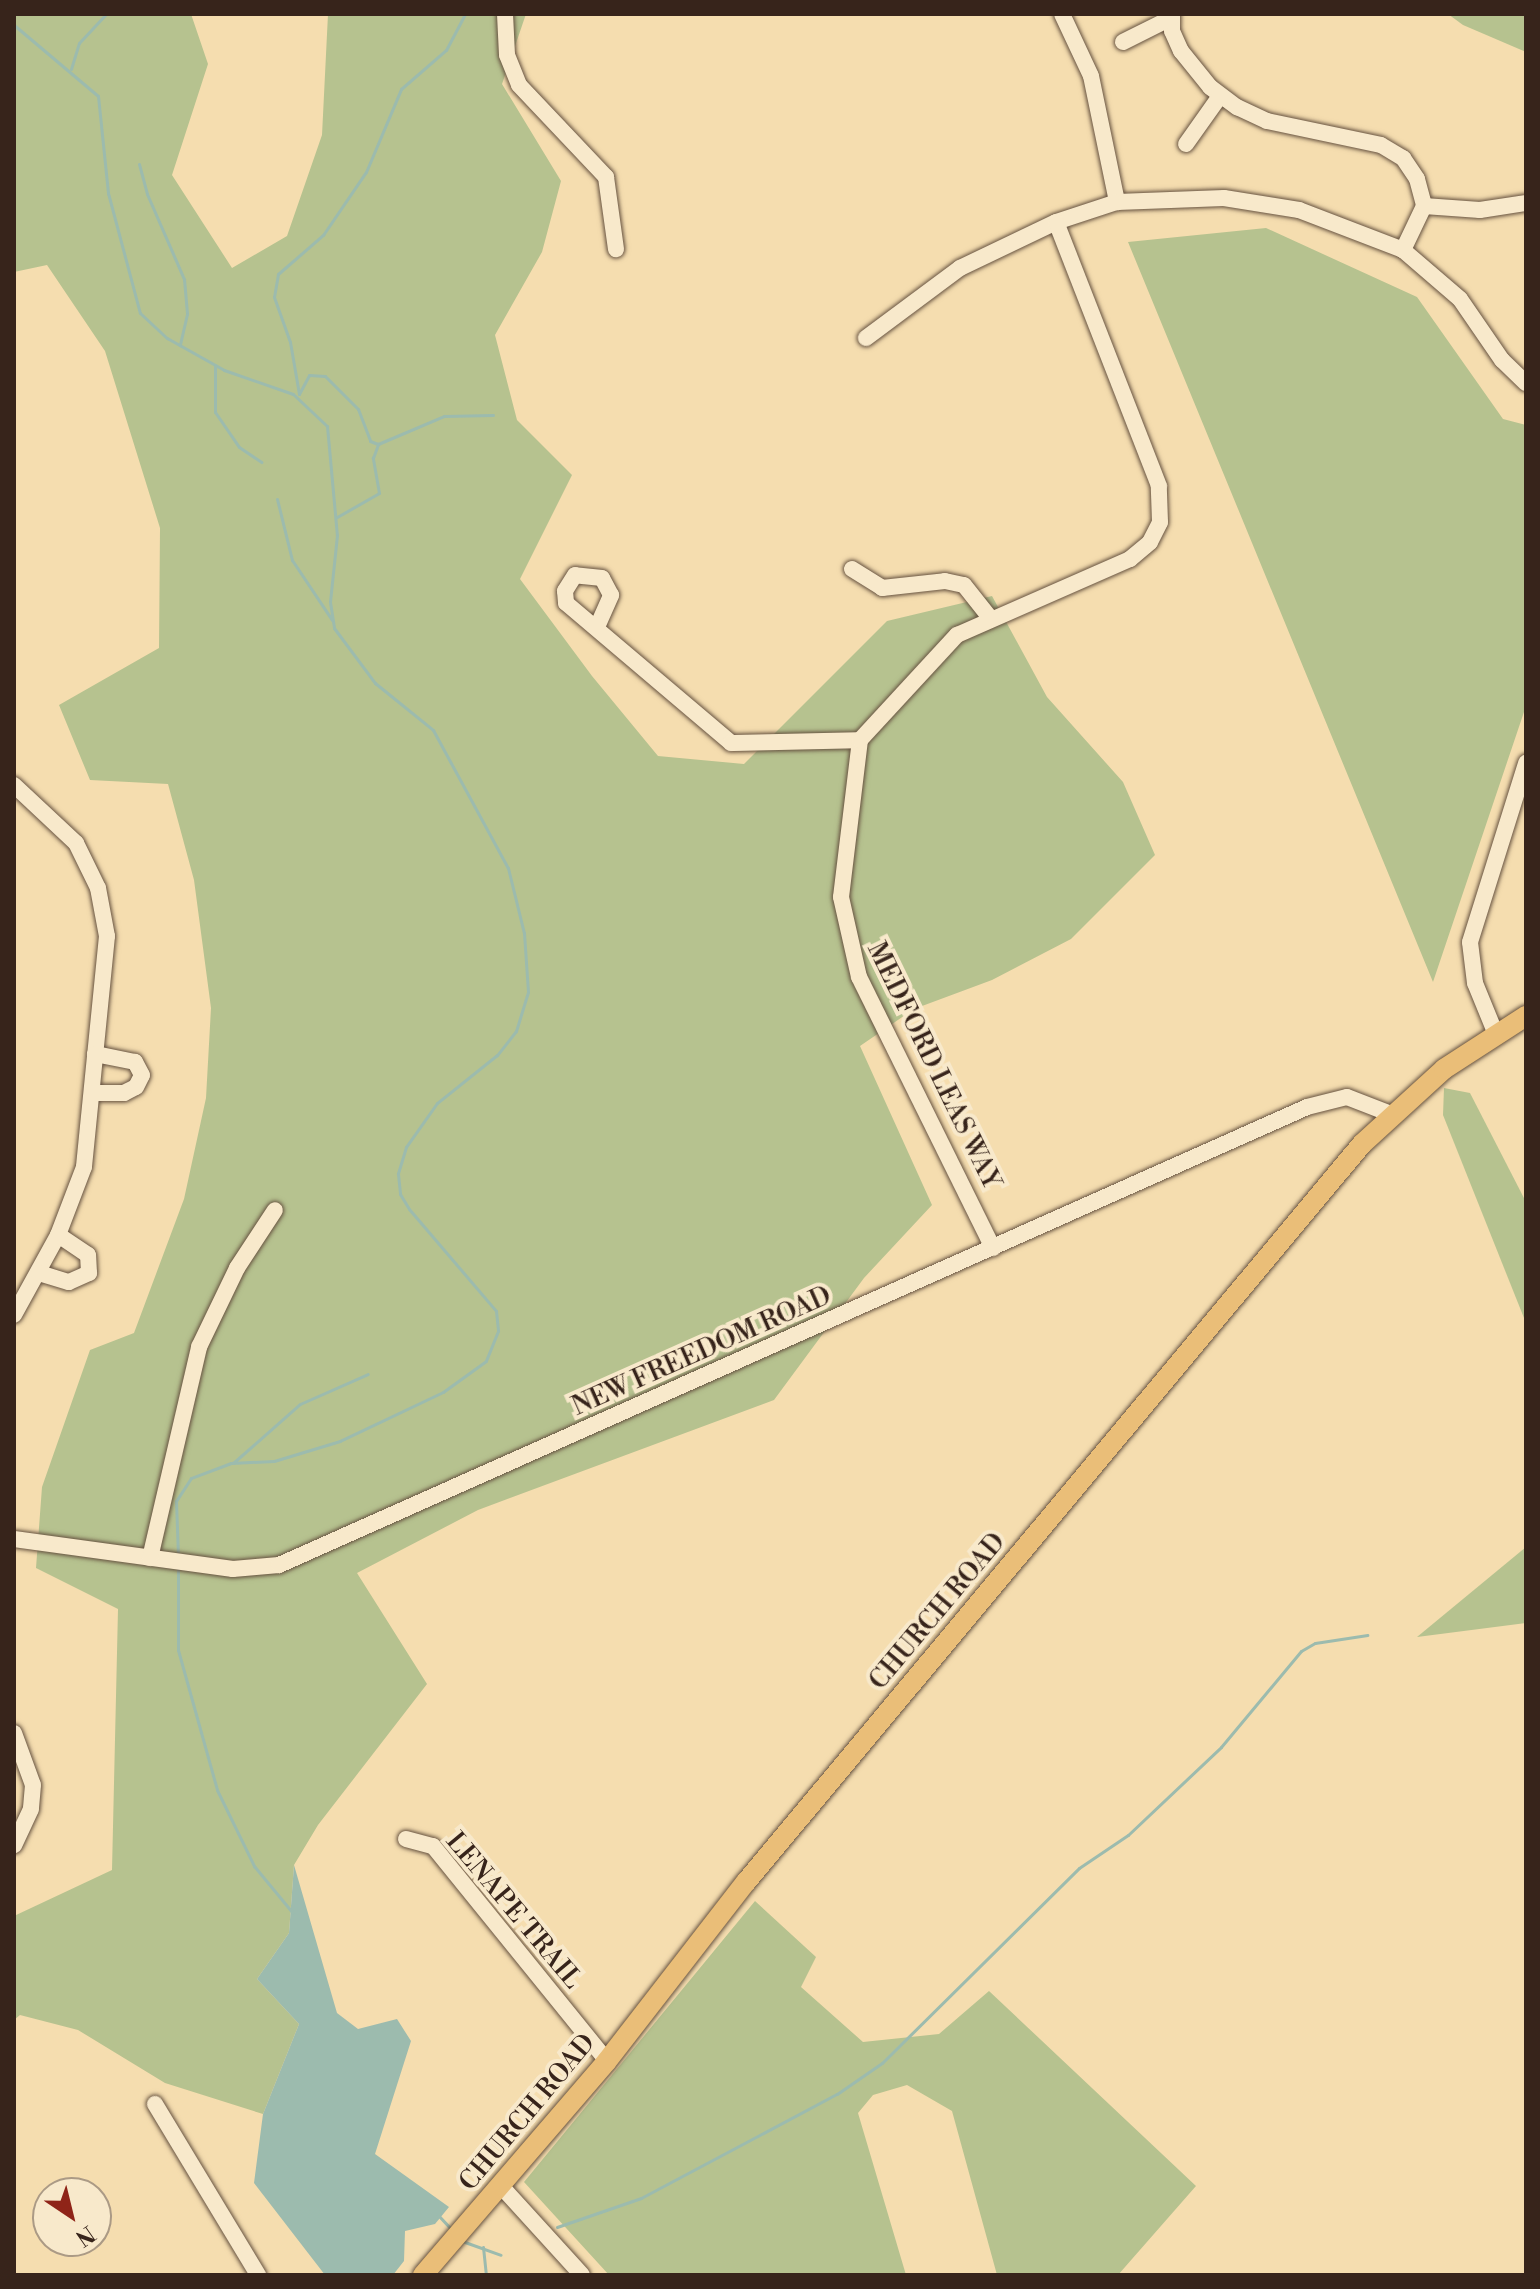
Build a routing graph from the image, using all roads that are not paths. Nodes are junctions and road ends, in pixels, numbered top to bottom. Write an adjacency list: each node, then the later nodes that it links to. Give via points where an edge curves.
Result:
1 (505, 14): 11 (street, via 507,55 519,85 606,177)
2 (1062, 14): 7 (street, via 1089,68)
3 (1172, 16): 4 (street); 5 (street, via 1181,51)
4 (1123, 42)
5 (1220, 96): 6 (street); 9 (street, via 1267,121 1396,152 1413,171)
6 (1186, 144)
7 (1117, 202): 10 (street); 12 (street, via 1199,197 1276,205 1335,221)
8 (1526, 203): 9 (street, via 1480,210)
9 (1424, 206): 12 (street)
10 (1056, 222): 13 (street, via 960,268); 16 (street, via 1159,486 1160,522 1150,542 1130,559 1055,596)
11 (616, 249)
12 (1403, 250): 14 (street, via 1460,299 1502,360)
13 (866, 338)
14 (1526, 383)
15 (852, 569): 16 (street, via 882,588 945,581 964,585)
16 (991, 619): 18 (street, via 957,635)
17 (597, 627): 18 (street, via 731,743 745,746 813,737)
18 (860, 740): 28 (street, MEDFORD LEAS WAY, via 841,897 849,950)
19 (1526, 763): 22 (street, via 1470,942 1475,983)
20 (14, 785): 23 (street, via 67,831 98,888 107,951)
21 (1526, 1016): 22 (main road, CHURCH ROAD)
22 (1495, 1032): 25 (main road, CHURCH ROAD)
23 (95, 1054): 24 (street); 24 (street, via 135,1062 142,1075 130,1091)
24 (92, 1093): 27 (street, via 84,1167)
25 (1391, 1114): 28 (street, NEW FREEDOM ROAD, via 1347,1097 1322,1101); 36 (main road, CHURCH ROAD, via 744,1883)
26 (275, 1210): 32 (street, via 237,1268 199,1347)
27 (58, 1235): 29 (street); 29 (street, via 88,1255 89,1273 69,1282)
28 (993, 1248): 32 (street, NEW FREEDOM ROAD, via 312,1553 258,1569)
29 (39, 1273): 30 (street)
30 (16, 1309)
31 (14, 1539): 32 (street, NEW FREEDOM ROAD)
32 (156, 1559)
33 (14, 1733): 35 (street, via 33,1785 31,1809)
34 (406, 1839): 36 (street, LENAPE TRAIL, via 433,1846)
35 (14, 1845)
36 (607, 2061): 38 (main road, CHURCH ROAD)
37 (155, 2104): 39 (street)
38 (501, 2186): 40 (main road, CHURCH ROAD); 41 (street)
39 (258, 2275)
40 (423, 2275)
41 (582, 2275)

